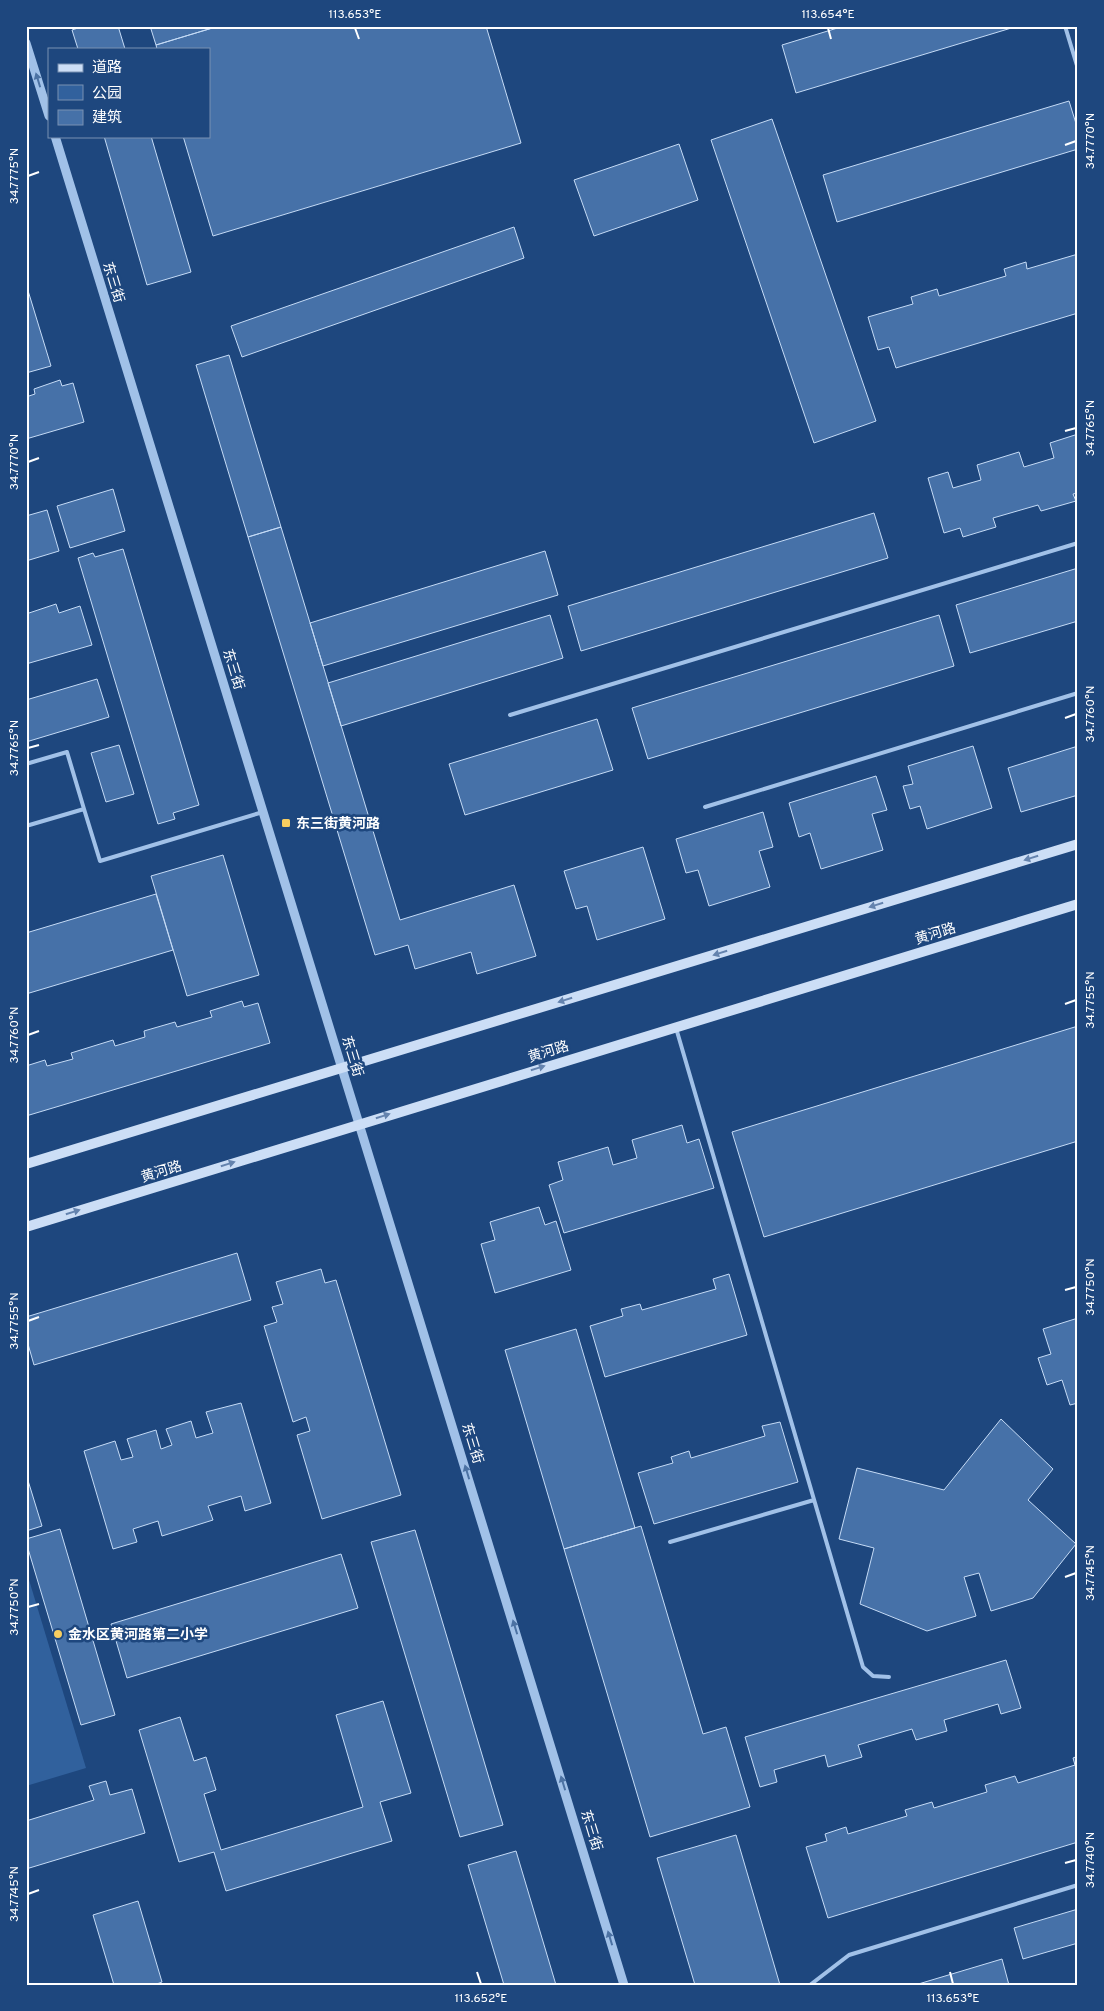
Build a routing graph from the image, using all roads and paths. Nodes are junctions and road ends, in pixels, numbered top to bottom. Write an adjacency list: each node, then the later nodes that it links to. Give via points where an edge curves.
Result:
1 (1065, 26): 3 (lane)
2 (26, 43): 4 (street, one-way to 2)
3 (1078, 69)
4 (48, 113)
5 (56, 138): 12 (street, 东三街)
6 (1078, 543): 8 (lane)
7 (1078, 693): 10 (lane)
8 (510, 715)
9 (26, 764): 11 (lane, via 67,752)
10 (705, 807)
11 (84, 808): 12 (lane, via 100,861); 13 (lane)
12 (263, 812): 17 (street, 东三街)
13 (26, 826)
14 (1078, 844): 17 (main road, one-way to 17)
15 (1078, 904): 16 (main road, 黄河路)
16 (676, 1026): 18 (main road, 黄河路, one-way to 16); 21 (lane)
17 (342, 1068): 18 (street, 东三街); 19 (main road)
18 (359, 1123): 20 (main road, 黄河路, one-way to 18); 25 (street, 东三街, one-way to 18)
19 (26, 1164)
20 (26, 1227)
21 (814, 1500): 22 (lane); 23 (lane, via 862,1667 873,1676)
22 (670, 1542)
23 (889, 1678)
24 (1078, 1885): 26 (lane, via 849,1955)
25 (624, 1985)
26 (810, 1985)

